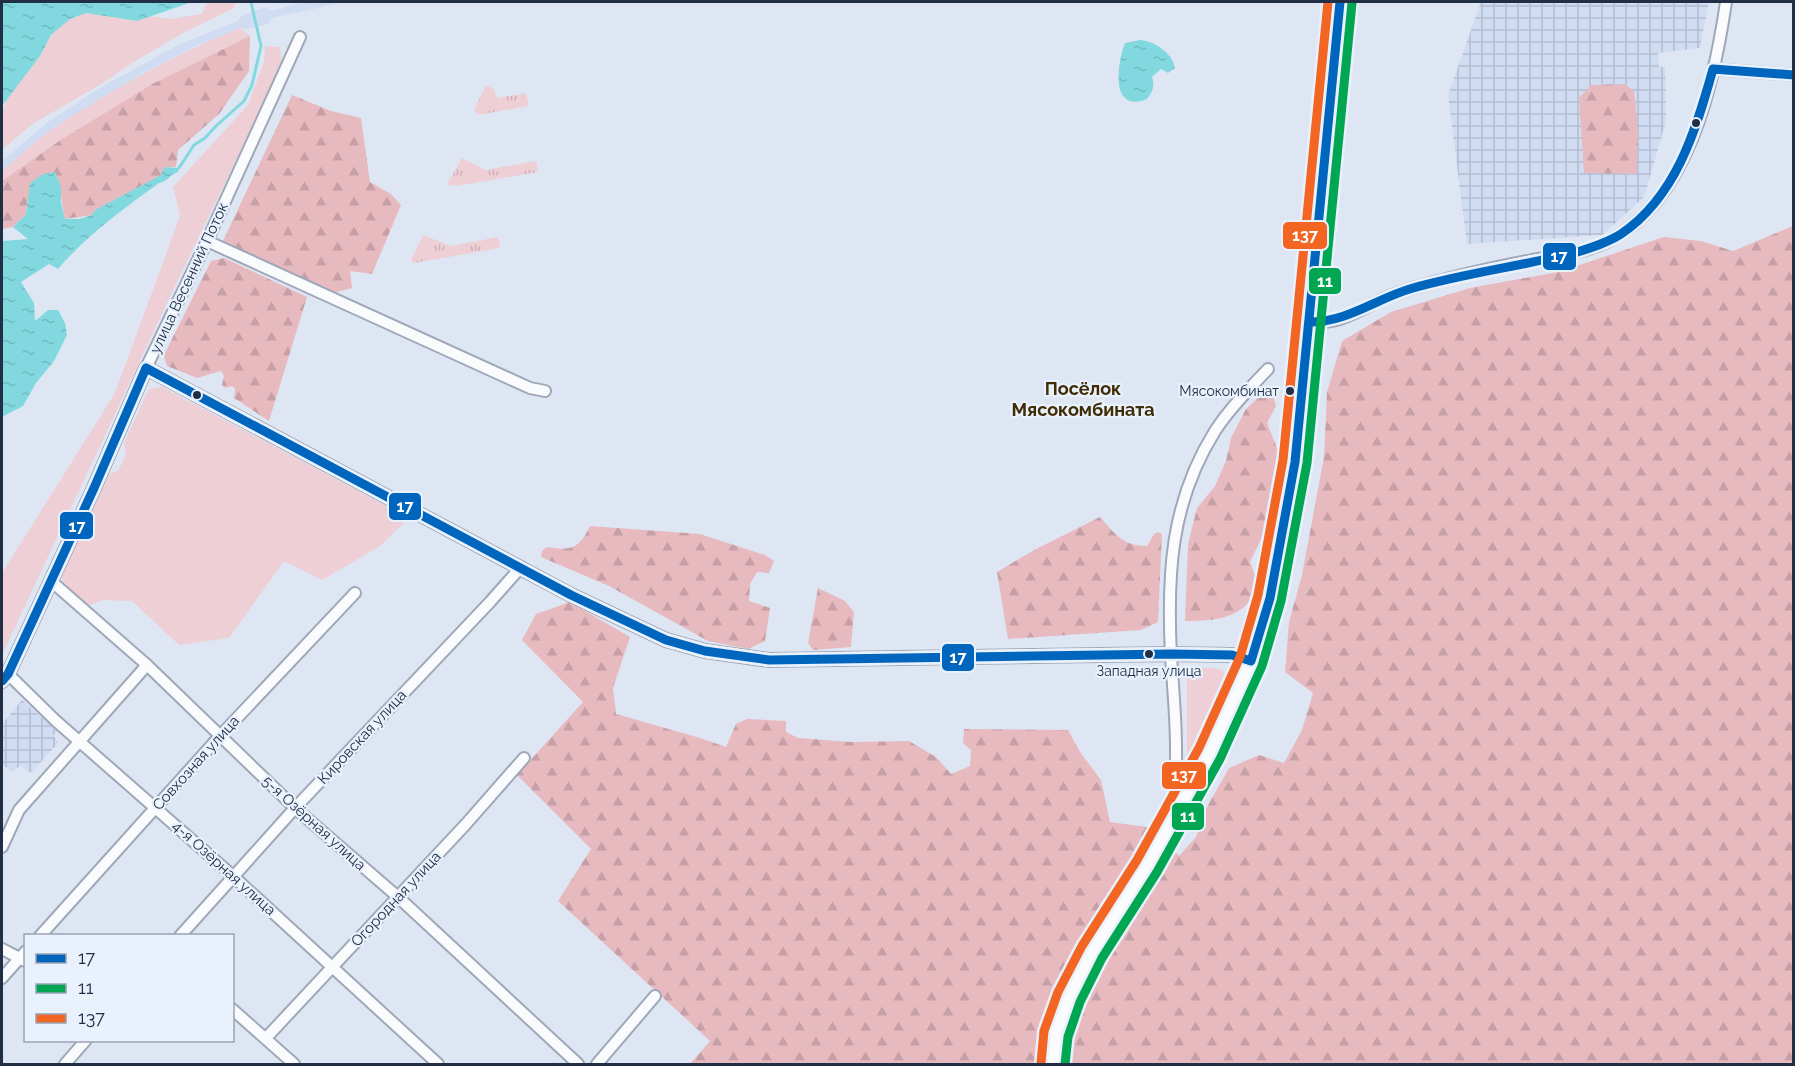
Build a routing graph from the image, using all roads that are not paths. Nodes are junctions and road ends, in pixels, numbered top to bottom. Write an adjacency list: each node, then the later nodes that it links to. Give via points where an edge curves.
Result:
1 (1340, 2): 7 (street)
2 (1726, 2): 4 (street)
3 (300, 37): 6 (street, улица Весенний Поток)
4 (1713, 69): 5 (street); 7 (street, via 1695,131 1677,171 1639,220 1623,232 1593,247 1469,273 1394,294 1342,320)
5 (1794, 75)
6 (207, 241): 8 (street, улица Весенний Поток); 10 (street, via 530,388)
7 (1310, 322): 15 (street, via 1286,520 1270,598)
8 (146, 368): 11 (street); 12 (street, улица Весенний Поток)
9 (1268, 369): 14 (street, via 1214,432 1187,487 1175,529 1170,576)
10 (545, 391)
11 (521, 567): 14 (street, via 666,640 726,655 769,660); 23 (street, Кировская улица)
12 (51, 581): 16 (street, 5-я Озёрная улица); 17 (street, улица Весенний Поток)
13 (354, 594): 18 (street, Совхозная улица)
14 (1171, 654): 15 (street, via 1232,655); 21 (street, via 1178,750)
15 (1251, 661): 42 (street, via 1210,753 1069,997 1056,1034)
16 (147, 665): 18 (street, 5-я Озёрная улица); 19 (street)
17 (5, 678): 19 (street, 4-я Озёрная улица)
18 (220, 736): 22 (street, Совхозная улица); 23 (street, 5-я Озёрная улица)
19 (80, 741): 22 (street, 4-я Озёрная улица); 24 (street, via 19,810)
20 (524, 758): 26 (street, Огородная улица)
21 (1175, 785)
22 (156, 807): 25 (street, 4-я Озёрная улица); 27 (street, Совхозная улица)
23 (296, 808): 25 (street, Кировская улица); 26 (street, 5-я Озёрная улица)
24 (2, 847)
25 (234, 877): 28 (street, Кировская улица); 31 (street, 4-я Озёрная улица)
26 (398, 897): 31 (street, Огородная улица); 40 (street, 5-я Озёрная улица)
27 (42, 934)
28 (182, 934)
29 (2, 949): 30 (street)
30 (24, 957): 32 (street)
31 (333, 967): 35 (street, Огородная улица); 39 (street, 4-я Озёрная улица)
32 (2, 978)
33 (655, 996): 41 (street)
34 (234, 1011): 35 (street)
35 (266, 1038): 38 (street)
36 (85, 1042): 37 (street)
37 (65, 1065)
38 (294, 1065)
39 (438, 1065)
40 (578, 1065)
41 (597, 1065)
42 (1053, 1065)

